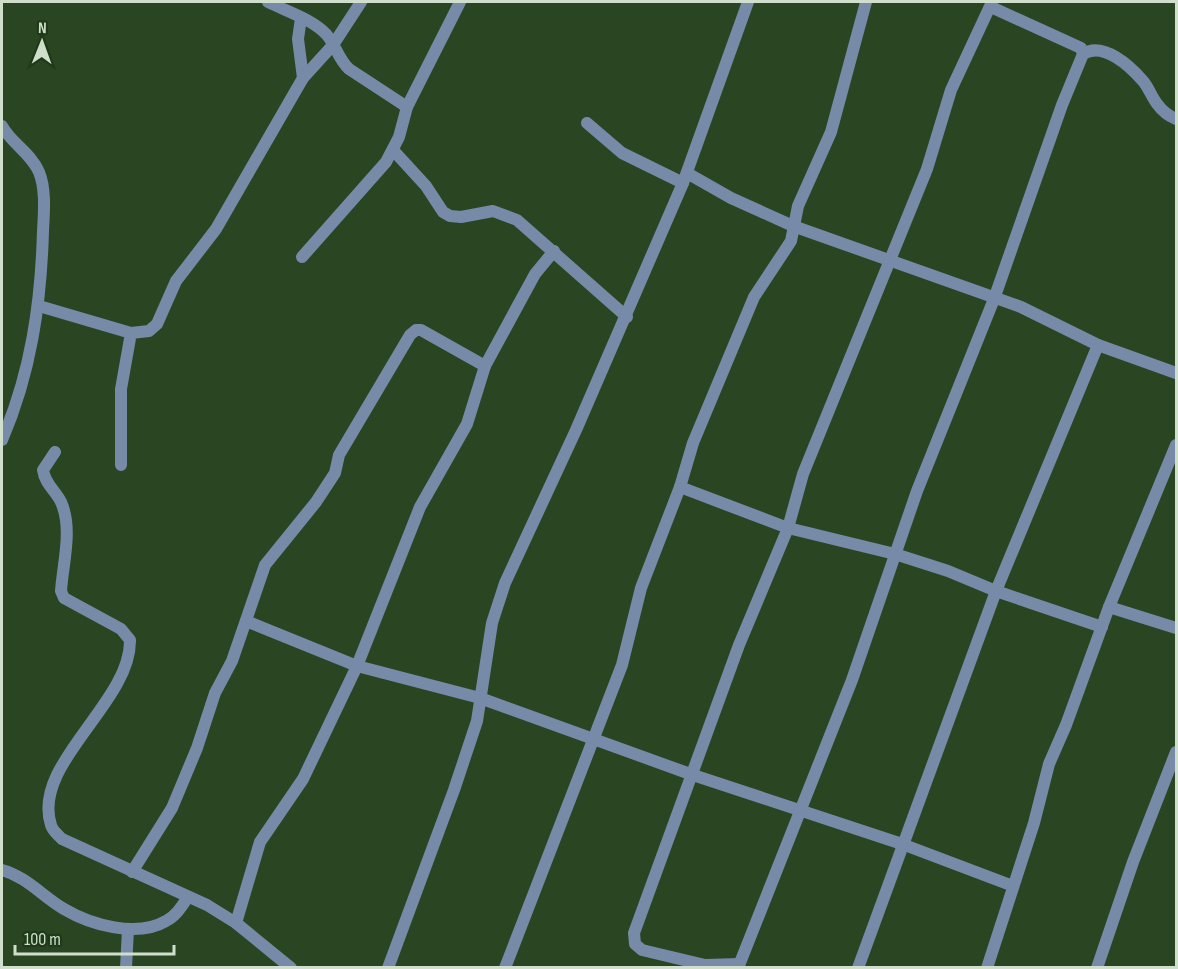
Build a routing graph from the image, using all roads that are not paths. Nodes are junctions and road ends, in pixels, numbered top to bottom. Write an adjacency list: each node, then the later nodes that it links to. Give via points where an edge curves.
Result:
1 (268, 2): 7 (street)
2 (361, 2): 8 (street)
3 (460, 2): 11 (street)
4 (748, 2): 16 (street)
5 (866, 2): 17 (street, via 831,132)
6 (992, 4): 9 (street, via 1081,48); 20 (street, via 951,90 927,169)
7 (301, 18): 8 (street, via 326,34); 10 (street, via 298,39)
8 (333, 45): 10 (street); 11 (street, via 350,69)
9 (1083, 54): 12 (street, via 1099,49 1127,66 1144,82 1157,105); 21 (street)
10 (303, 78): 24 (street, via 216,229 176,281 157,324 149,331)
11 (407, 107): 15 (street)
12 (1176, 119)
13 (587, 123): 16 (street, via 622,153)
14 (2, 126): 22 (street, via 35,164 43,185)
15 (393, 150): 18 (street, via 426,186 443,212 461,217 493,211 504,213); 19 (street)
16 (685, 178): 17 (street); 23 (street)
17 (793, 226): 20 (street); 32 (street, via 791,241 754,297 693,443)
18 (554, 251): 23 (street); 26 (street, via 535,274)
19 (302, 257)
20 (891, 261): 21 (street); 33 (street, via 803,474)
21 (994, 299): 25 (street, via 1058,323); 34 (street)
22 (39, 306): 24 (street); 28 (street, via 21,388)
23 (627, 317): 41 (street, via 506,583 492,623)
24 (131, 333): 31 (street, via 121,389)
25 (1098, 345): 27 (street); 35 (street)
26 (485, 366): 37 (street, via 421,330 410,335 339,455 335,472 266,565); 40 (street, via 467,424 420,507)
27 (1176, 373)
28 (2, 440)
29 (1176, 446): 36 (street)
30 (55, 452): 48 (street, via 43,470 66,519 61,591 64,598 121,629 130,640 130,651 124,674 57,773 49,805 51,826 62,840)
31 (121, 465)
32 (680, 487): 33 (street); 42 (street, via 641,588 622,664)
33 (788, 528): 34 (street); 44 (street, via 739,645)
34 (895, 554): 35 (street); 45 (street, via 852,680)
35 (996, 591): 38 (street); 46 (street)
36 (1109, 607): 38 (street); 39 (street)
37 (246, 621): 40 (street); 48 (street, via 172,808)
38 (1102, 627): 49 (street, via 1047,770)
39 (1176, 628)
40 (357, 666): 41 (street); 51 (street, via 303,779 260,842)
41 (480, 698): 42 (street); 56 (street, via 477,721 454,790)
42 (591, 740): 44 (street); 57 (street)
43 (1176, 752): 60 (street)
44 (693, 775): 45 (street); 53 (street, via 634,933 635,944 642,950 687,962)
45 (800, 809): 46 (street); 53 (street)
46 (902, 844): 49 (street); 58 (street)
47 (2, 870): 52 (street, via 20,877 75,915)
48 (132, 872): 50 (street)
49 (1013, 886): 59 (street)
50 (188, 897): 51 (street); 52 (street, via 166,921)
51 (236, 923): 55 (street)
52 (128, 929): 54 (street)
53 (738, 966)
54 (126, 968)
55 (291, 968)
56 (388, 968)
57 (505, 968)
58 (858, 968)
59 (987, 968)
60 (1097, 968)

